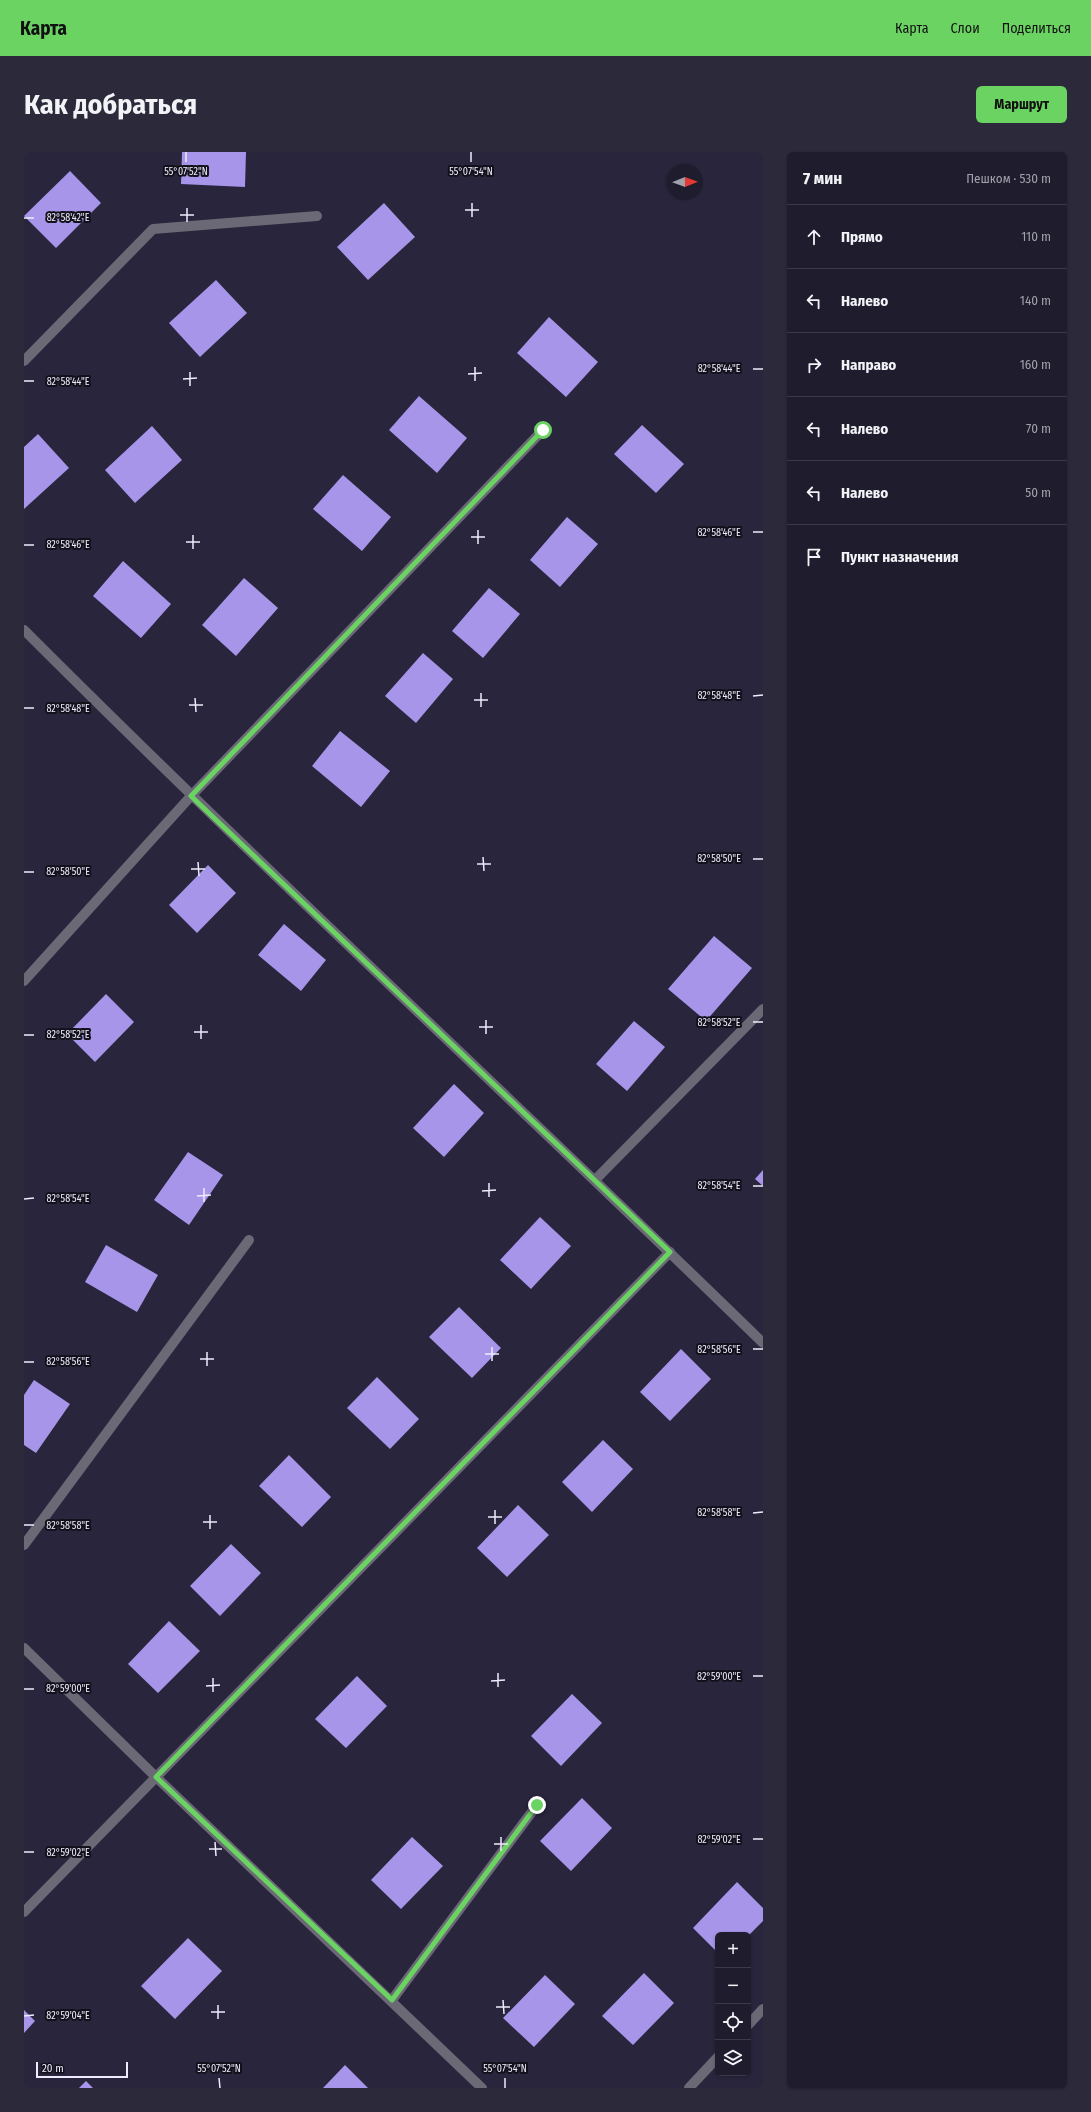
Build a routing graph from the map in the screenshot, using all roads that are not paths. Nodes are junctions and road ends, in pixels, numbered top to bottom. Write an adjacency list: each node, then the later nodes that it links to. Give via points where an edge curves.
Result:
1 (317, 216): 2 (street, via 153,229)
2 (24, 361)
3 (543, 430): 5 (street)
4 (24, 630): 5 (street)
5 (191, 796): 6 (street); 8 (street)
6 (24, 981)
7 (763, 1009): 8 (street)
8 (596, 1180): 10 (street)
9 (250, 1240): 12 (street)
10 (670, 1252): 11 (street); 14 (street)
11 (763, 1343)
12 (24, 1545)
13 (24, 1648): 14 (street)
14 (156, 1777): 16 (street); 17 (street)
15 (537, 1805): 17 (street)
16 (24, 1912)
17 (392, 2000): 21 (street)
18 (763, 2009): 19 (street)
19 (751, 2022)
20 (715, 2060): 22 (street)
21 (482, 2088)
22 (689, 2088)

